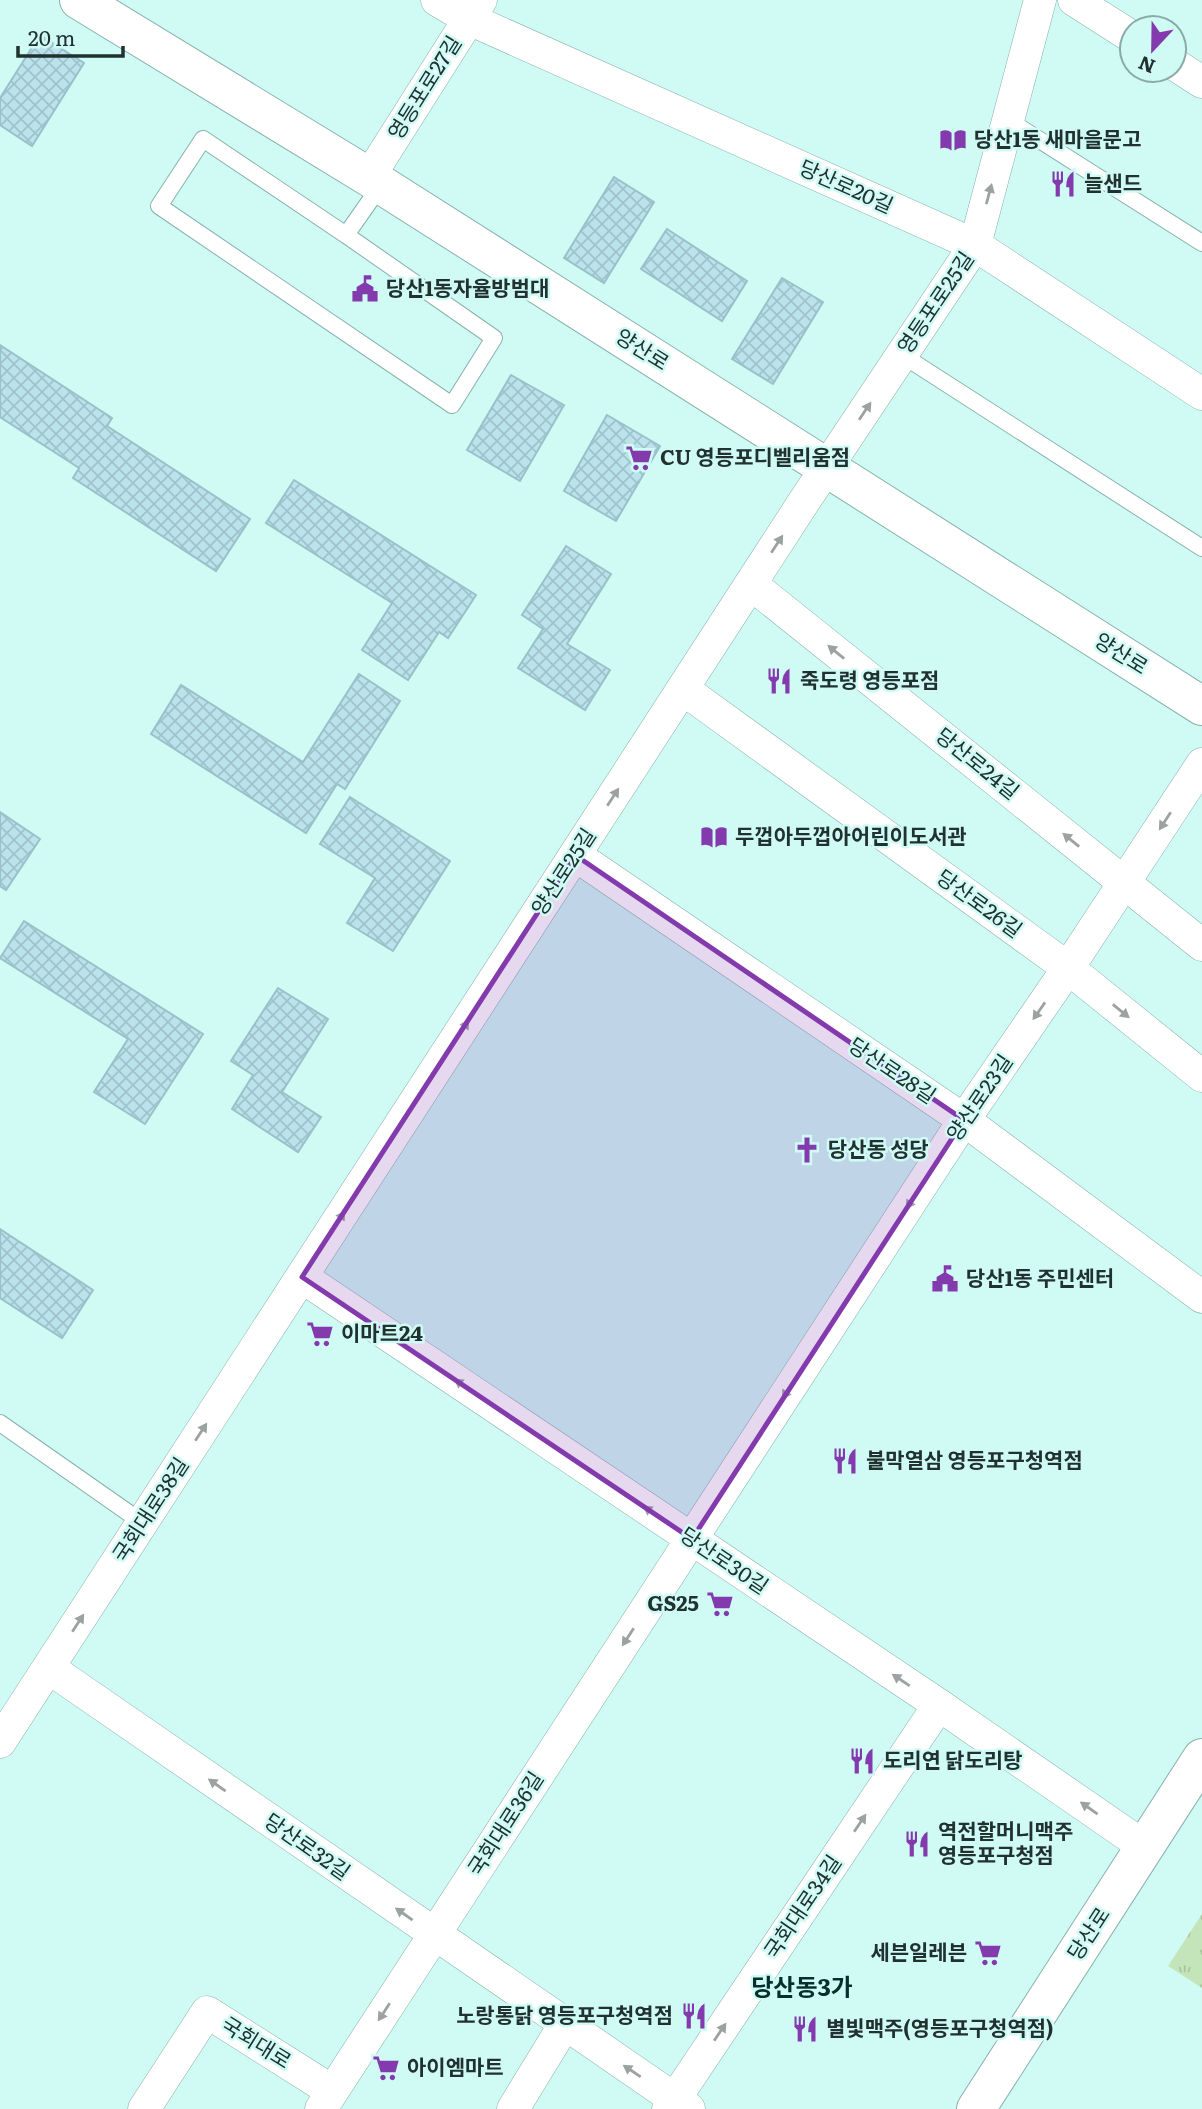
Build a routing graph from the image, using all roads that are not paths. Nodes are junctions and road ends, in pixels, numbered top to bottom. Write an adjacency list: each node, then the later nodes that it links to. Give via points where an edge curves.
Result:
1 (79, 0): 8 (street, 양산로)
2 (438, 0): 5 (street, 당산로20길)
3 (1040, 0): 7 (street, 영등포로25길)
4 (1074, 0): 6 (street)
5 (475, 10): 8 (street, 영등포로27길); 11 (street, 당산로20길)
6 (1118, 28)
7 (1008, 120): 10 (lane); 11 (street, 영등포로25길, one-way to 7)
8 (375, 181): 9 (lane); 14 (street, 양산로)
9 (346, 235): 9 (lane, via 202,138 159,206 452,405 494,338)
10 (1202, 243)
11 (975, 245): 12 (street, 영등포로25길); 13 (street, 당산로20길)
12 (902, 355): 14 (street, 영등포로25길, one-way to 12); 15 (lane)
13 (1202, 394)
14 (827, 467): 16 (street, 양산로25길, one-way to 14); 18 (street, 양산로)
15 (1202, 548)
16 (751, 584): 17 (street, 양산로25길); 21 (street, 당산로24길, one-way to 16)
17 (683, 689): 20 (street, 양산로25길, one-way to 17); 23 (street, 당산로26길)
18 (1202, 706)
19 (1202, 764): 21 (street, 양산로23길, one-way to 21)
20 (575, 856): 25 (street, 당산로28길); 26 (street, 양산로25길, one-way to 20)
21 (1125, 883): 22 (street, 당산로24길); 23 (street, 양산로23길)
22 (1202, 944)
23 (1069, 968): 24 (street, 당산로26길, one-way to 24); 25 (street, 양산로23길, one-way to 25)
24 (1202, 1076)
25 (964, 1119): 27 (street, 당산로28길); 30 (street, 양산로23길, one-way to 30)
26 (302, 1277): 29 (street, 국회대로38길, one-way to 26); 30 (street, 당산로30길, one-way to 26)
27 (1202, 1297)
28 (0, 1423): 29 (lane)
29 (143, 1522): 31 (street, 국회대로38길, one-way to 29)
30 (692, 1539): 32 (street, 당산로30길, one-way to 30); 36 (street, 국회대로36길, one-way to 36)
31 (49, 1668): 33 (street, 국회대로38길); 36 (street, 당산로32길, one-way to 31)
32 (939, 1705): 35 (street, 당산로30길, one-way to 32); 39 (street, 국회대로34길, one-way to 32)
33 (0, 1742)
34 (1202, 1758): 35 (street, 당산로)
35 (1145, 1847): 42 (street, 당산로)
36 (434, 1935): 37 (street, 당산로32길); 38 (street, 국회대로36길, one-way to 38)
37 (565, 2024): 39 (street, 당산로32길, one-way to 37); 41 (street)
38 (327, 2100): 40 (street, 국회대로, via 206,2012)
39 (677, 2106)
40 (144, 2109)
41 (513, 2109)
42 (976, 2109)

